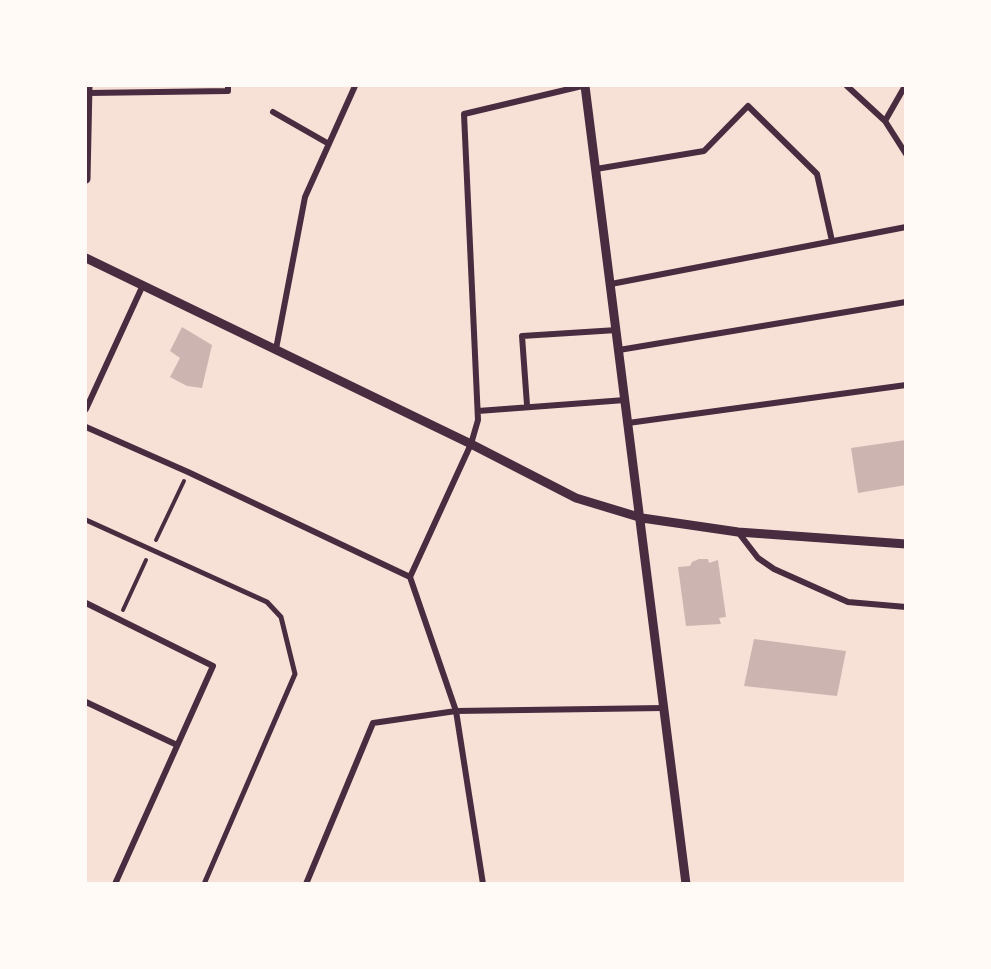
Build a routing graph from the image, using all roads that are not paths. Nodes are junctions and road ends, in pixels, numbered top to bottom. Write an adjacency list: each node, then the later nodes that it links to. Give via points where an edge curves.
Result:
1 (228, 86): 6 (street, via 228,91)
2 (355, 86): 9 (street)
3 (584, 86): 11 (street); 26 (street, via 464,114)
4 (847, 86): 8 (street)
5 (904, 86): 8 (street)
6 (88, 89): 12 (street)
7 (273, 112): 9 (street)
8 (885, 121): 10 (street)
9 (329, 144): 20 (street, via 305,197)
10 (906, 154)
11 (596, 169): 14 (street, via 704,151 748,106 818,174); 16 (street)
12 (86, 179)
13 (906, 227): 14 (street)
14 (832, 241): 16 (street)
15 (86, 258): 17 (street)
16 (611, 284): 19 (street)
17 (143, 285): 20 (street); 25 (street)
18 (906, 302): 21 (street)
19 (617, 330): 21 (street); 24 (street, via 522,336)
20 (276, 349): 29 (street)
21 (619, 350): 23 (street)
22 (906, 385): 27 (street)
23 (625, 400): 24 (street); 27 (street)
24 (527, 405): 26 (street)
25 (86, 409)
26 (478, 411): 29 (street)
27 (628, 423): 30 (street)
28 (86, 427): 34 (street)
29 (471, 444): 30 (street, via 576,498); 34 (street)
30 (642, 518): 32 (street); 38 (street)
31 (86, 520): 42 (street, via 267,602 281,617 295,674)
32 (738, 532): 33 (street); 36 (street, via 758,558 774,569 827,593 858,604)
33 (906, 544)
34 (410, 577): 39 (street)
35 (86, 603): 40 (street, via 213,666)
36 (906, 607)
37 (86, 702): 40 (street)
38 (663, 708): 39 (street); 45 (street)
39 (456, 711): 43 (street, via 373,723); 44 (street)
40 (177, 745): 41 (street)
41 (115, 884)
42 (204, 884)
43 (306, 884)
44 (483, 884)
45 (686, 884)

